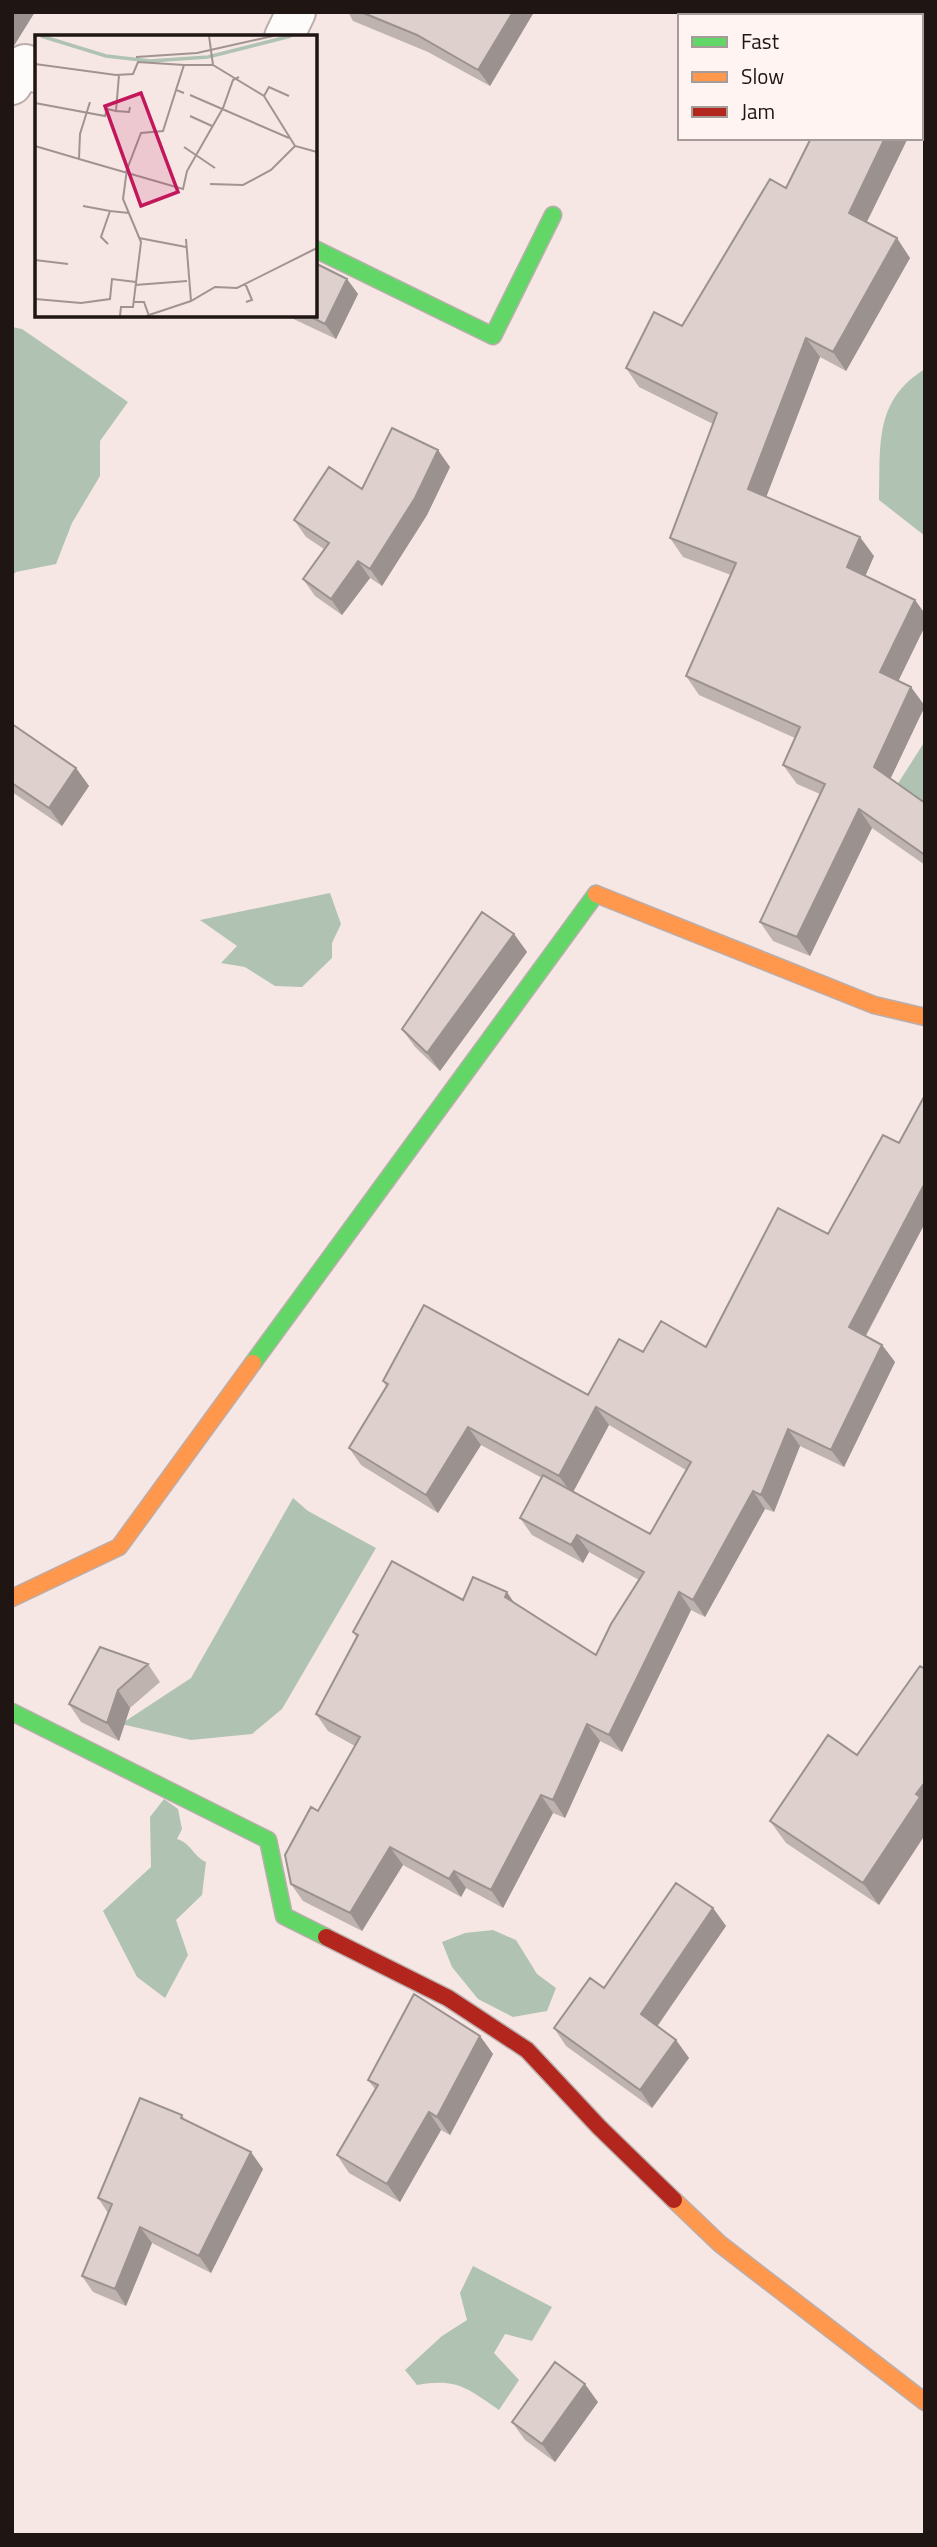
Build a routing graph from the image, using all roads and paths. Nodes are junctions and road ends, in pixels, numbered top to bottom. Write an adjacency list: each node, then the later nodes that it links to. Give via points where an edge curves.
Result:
1 (296, 12): 2 (street)
2 (286, 35)
3 (35, 72): 4 (street, via 25,64)
4 (12, 85)
5 (553, 215): 6 (street, via 493,335)
6 (317, 250)
7 (925, 1017): 8 (street, via 850,996 596,894 119,1548)
8 (12, 1598)
9 (12, 1712): 10 (street, via 268,1840 284,1916 448,1998 527,2050 720,2244)
10 (925, 2402)

